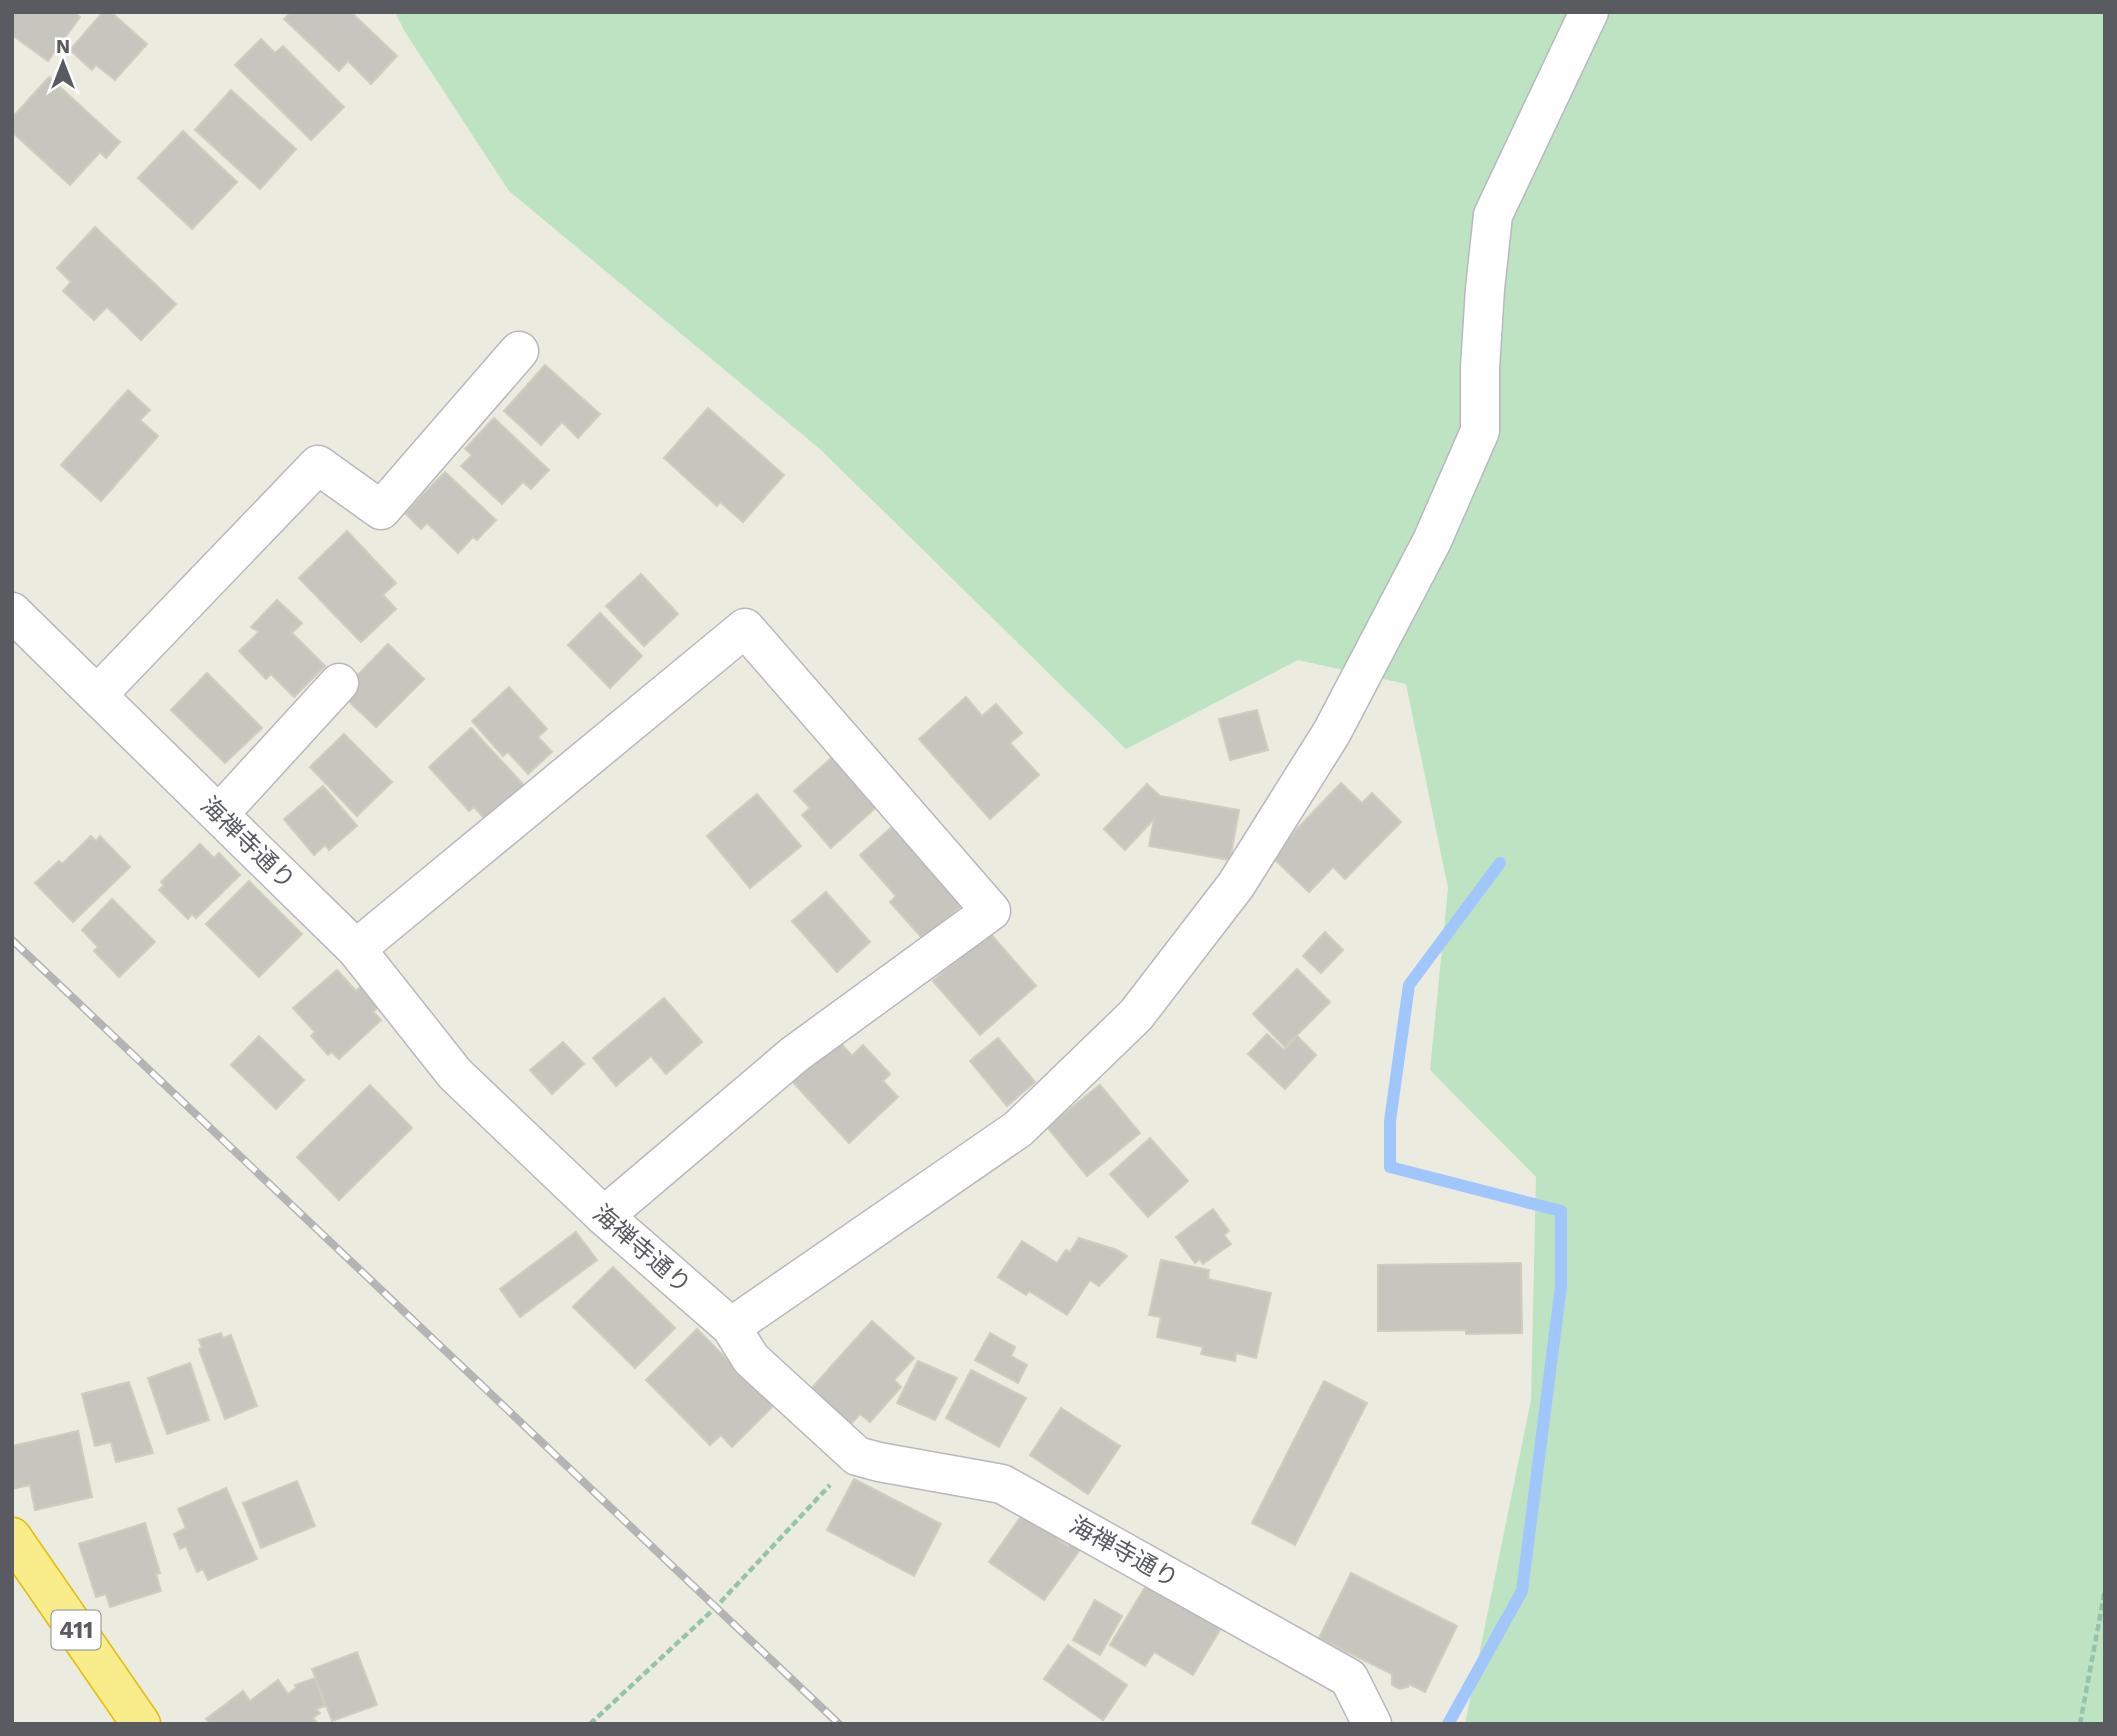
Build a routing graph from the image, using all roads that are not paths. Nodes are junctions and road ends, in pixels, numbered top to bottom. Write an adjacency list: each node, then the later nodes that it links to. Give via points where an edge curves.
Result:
1 (1590, 12): 9 (street, via 1493,215 1479,431 1432,541 1332,732 1236,885 1136,1015 1018,1129)
2 (519, 351): 5 (street, via 382,510 318,465)
3 (12, 612): 5 (street, 海禅寺通り)
4 (339, 683): 6 (street)
5 (97, 695): 6 (street, 海禅寺通り)
6 (219, 814): 7 (street, 海禅寺通り)
7 (356, 948): 8 (street, 海禅寺通り, via 455,1074); 8 (street, via 745,628 991,911 795,1054)
8 (604, 1216): 9 (street, 海禅寺通り)
9 (732, 1327): 12 (street, 海禅寺通り, via 751,1359 856,1456 1002,1484 1349,1678)
10 (12, 1537): 11 (highway, 411)
11 (141, 1724)
12 (1372, 1724)

